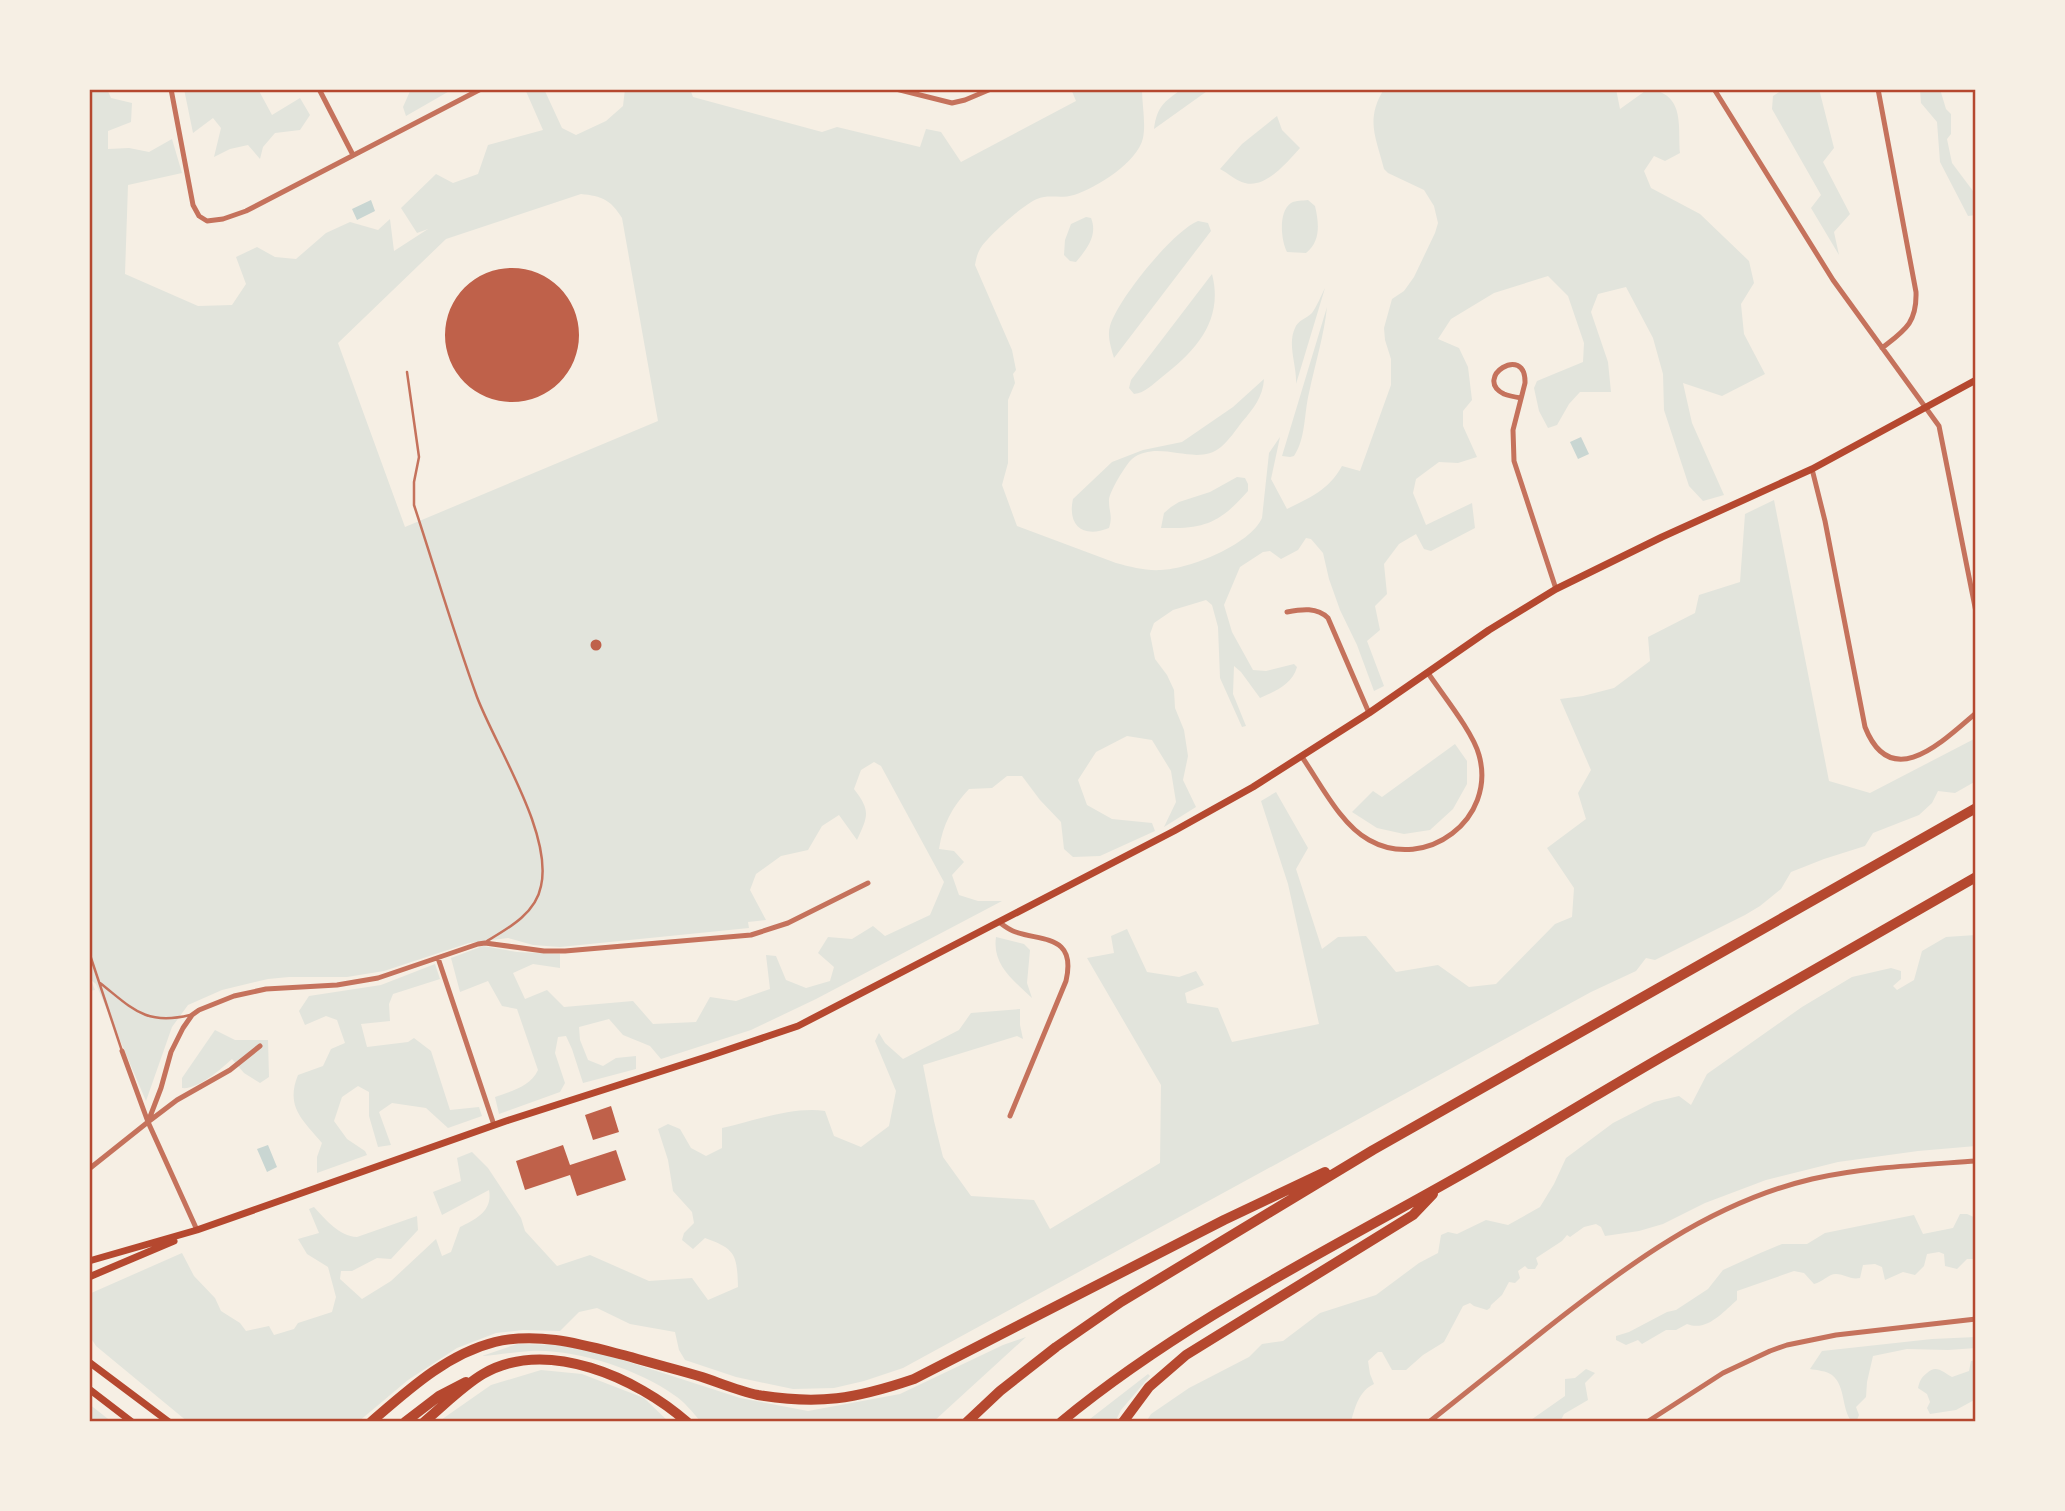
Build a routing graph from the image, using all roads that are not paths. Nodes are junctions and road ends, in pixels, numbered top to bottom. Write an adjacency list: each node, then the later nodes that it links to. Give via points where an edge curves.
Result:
1 (171, 89): 8 (street, via 193,205 207,221 246,211)
2 (319, 89): 8 (street)
3 (481, 89): 8 (street)
4 (896, 89): 5 (street, via 952,103)
5 (990, 89)
6 (1714, 89): 9 (street, via 1813,250)
7 (1878, 89): 9 (street, via 1916,292 1914,315 1905,330)
8 (354, 155)
9 (1882, 348): 13 (street)
10 (407, 372): 26 (lane, via 419,457 414,505 476,693 529,810 543,861 541,888 530,908 517,923)
11 (1976, 380): 13 (main road)
12 (1521, 398): 12 (street, via 1524,373 1513,364 1503,366 1495,379 1497,389); 15 (street, via 1513,430 1514,461)
13 (1925, 407): 14 (main road); 17 (street, via 1939,426)
14 (1812, 469): 15 (main road); 20 (street, via 1865,727 1876,748 1894,760 1915,757)
15 (1556, 589): 18 (main road)
16 (1287, 612): 19 (street, via 1313,610 1328,618)
17 (1976, 612)
18 (1428, 673): 19 (main road); 21 (street, via 1475,743 1482,767 1476,804 1464,824 1447,838 1410,850 1387,848 1366,839 1345,820)
19 (1369, 713): 21 (main road)
20 (1976, 713)
21 (1302, 757): 25 (main road, via 1197,819)
22 (1976, 808): 36 (highway)
23 (1976, 877): 39 (highway)
24 (868, 883): 26 (street, via 788,923 751,934 565,951)
25 (999, 922): 33 (street, via 1016,932 1051,940 1068,964 1066,981); 35 (main road, via 787,1030)
26 (485, 943): 28 (street)
27 (90, 954): 29 (lane)
28 (438, 958): 30 (street, via 357,982 256,991); 35 (street)
29 (100, 983): 30 (lane, via 142,1014 154,1018); 32 (lane)
30 (192, 1015): 34 (street, via 171,1052)
31 (260, 1046): 34 (street)
32 (122, 1051): 34 (street)
33 (1010, 1116)
34 (148, 1122): 38 (street); 40 (street)
35 (494, 1125): 40 (main road)
36 (1373, 1150): 49 (highway, via 1224,1220 914,1379 877,1391 821,1401 755,1394 591,1345 523,1339 496,1342 438,1368); 53 (highway, via 1121,1302 1056,1346)
37 (1976, 1161): 56 (street, via 1880,1168 1810,1180 1709,1218 1645,1254 1599,1287)
38 (89, 1169)
39 (1441, 1186): 54 (highway, via 1173,1341); 55 (highway, via 1413,1214 1186,1355 1149,1387)
40 (197, 1230): 41 (main road); 42 (main road)
41 (89, 1261)
42 (89, 1277)
43 (1976, 1319): 57 (street, via 1836,1335 1770,1350 1723,1373)
44 (90, 1362): 48 (main road)
45 (482, 1375): 50 (highway, via 439,1396); 51 (highway); 52 (highway, via 533,1360 588,1366 634,1385)
46 (89, 1389): 47 (main road)
47 (132, 1422)
48 (169, 1422)
49 (371, 1422)
50 (405, 1422)
51 (424, 1422)
52 (687, 1422)
53 (967, 1422)
54 (1061, 1422)
55 (1123, 1422)
56 (1429, 1422)
57 (1647, 1422)

